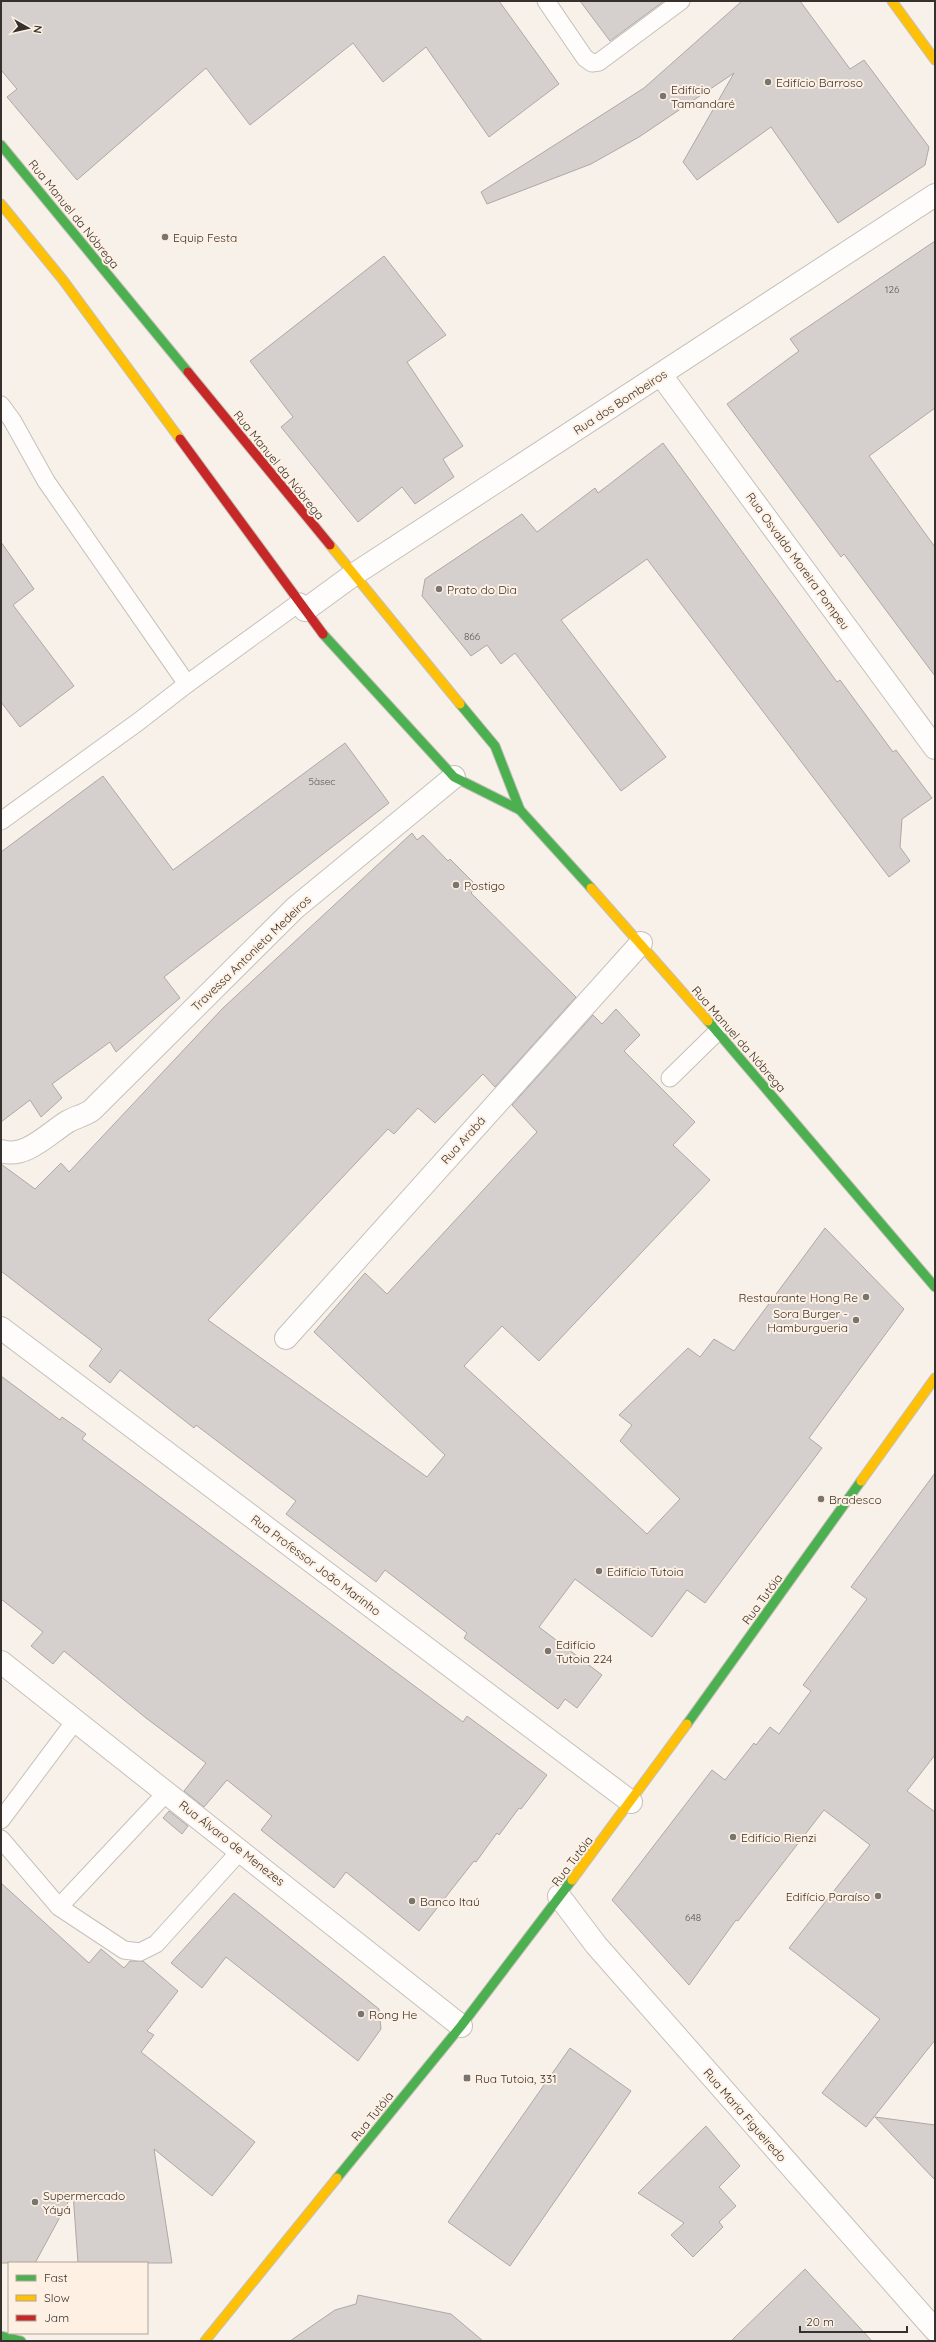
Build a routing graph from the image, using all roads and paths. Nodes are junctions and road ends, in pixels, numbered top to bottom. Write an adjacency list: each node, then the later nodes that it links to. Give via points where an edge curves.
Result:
1 (546, 1): 2 (lane, via 585,58 592,63 599,62)
2 (681, 1)
3 (892, 1): 4 (street)
4 (935, 60)
5 (1, 145): 6 (street, Rua Manuel da Nóbrega)
6 (10, 156): 7 (street); 12 (street, Rua Manuel da Nóbrega)
7 (1, 164)
8 (935, 195): 10 (street, Rua dos Bombeiros)
9 (1, 204): 13 (street, Rua Manuel da Nóbrega, via 63,280)
10 (660, 375): 12 (street, Rua dos Bombeiros); 15 (street, Rua Osvaldo Moreira Pompeu)
11 (1, 406): 14 (lane, via 12,420 46,482)
12 (353, 575): 13 (street, Rua dos Bombeiros); 17 (street, Rua Manuel da Nóbrega, via 495,746)
13 (302, 606): 14 (lane); 16 (street, Rua Manuel da Nóbrega, via 327,639)
14 (187, 684): 18 (lane)
15 (935, 748)
16 (454, 777): 17 (street, Rua Manuel da Nóbrega); 22 (street, Travessa Antonieta Medeiros, via 295,908 92,1110 67,1122 21,1151)
17 (520, 810): 19 (street, Rua Manuel da Nóbrega)
18 (1, 821)
19 (641, 943): 20 (street, Rua Manuel da Nóbrega); 25 (street, Rua Arabá)
20 (717, 1032): 21 (lane); 23 (street, Rua Manuel da Nóbrega)
21 (670, 1078)
22 (1, 1151)
23 (935, 1287)
24 (1, 1328): 30 (street, Rua Professor João Marinho)
25 (286, 1338)
26 (935, 1378): 30 (street, Rua Tutóia)
27 (5, 1673): 28 (street, Rua Álvaro de Menezes)
28 (75, 1720): 29 (street, Rua Álvaro de Menezes); 31 (lane)
29 (167, 1792): 33 (street, Rua Álvaro de Menezes); 35 (lane)
30 (631, 1802): 34 (street, Rua Tutóia)
31 (1, 1820)
32 (1, 1839): 35 (lane)
33 (241, 1850): 35 (lane, via 156,1944 140,1952 124,1950); 36 (street, Rua Álvaro de Menezes)
34 (559, 1896): 36 (street, Rua Tutóia); 37 (street, Rua Maria Figueiredo, via 596,1944)
35 (59, 1907)
36 (461, 2026): 40 (street, Rua Tutóia)
37 (935, 2330)
38 (1, 2336): 39 (street)
39 (21, 2341)
40 (205, 2341)

